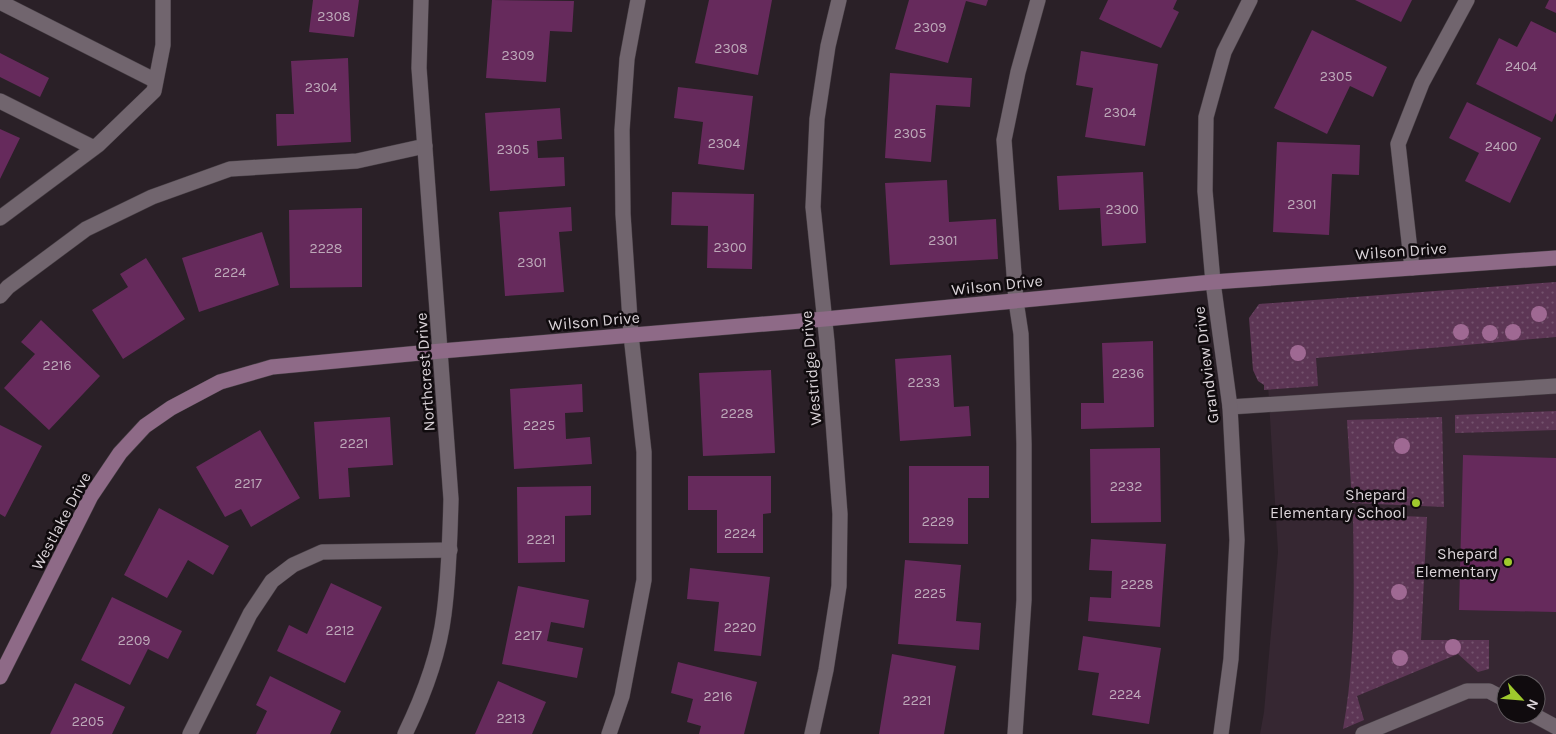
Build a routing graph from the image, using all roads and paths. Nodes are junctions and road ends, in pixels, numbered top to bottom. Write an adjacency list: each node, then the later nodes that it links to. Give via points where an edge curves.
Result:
1 (163, 0): 9 (street, via 164,45)
2 (421, 0): 11 (street, Northcrest Drive, via 419,68)
3 (638, 0): 20 (street, via 627,59 622,130 623,214)
4 (839, 0): 19 (street, Westridge Drive, via 817,119 813,208)
5 (1038, 0): 18 (street, via 1004,140)
6 (1250, 0): 16 (street, Grandview Drive, via 1224,52 1206,117 1205,190)
7 (1467, 0): 15 (street, via 1422,83 1398,144)
8 (0, 2): 9 (street)
9 (156, 81): 12 (street, via 154,91)
10 (0, 101): 12 (street)
11 (426, 146): 17 (street, via 357,161 230,169 152,197 86,230); 21 (street, Northcrest Drive)
12 (94, 148): 13 (street)
13 (0, 218)
14 (1556, 258): 15 (street, Wilson Drive)
15 (1412, 268): 16 (street, Wilson Drive)
16 (1213, 282): 18 (street, Wilson Drive); 23 (street, Grandview Drive)
17 (0, 296)
18 (1016, 301): 19 (street, Wilson Drive); 31 (street, via 1021,334 1024,580)
19 (825, 319): 20 (street, Wilson Drive); 30 (street, Westridge Drive, via 840,514 838,586 826,670)
20 (631, 335): 21 (street, Wilson Drive); 29 (street, via 644,452 644,580 622,696)
21 (442, 351): 24 (street, Northcrest Drive, via 452,499); 25 (street, Westlake Drive, via 272,367 220,382 145,426 120,453 91,496)
22 (1556, 386): 23 (street)
23 (1230, 407): 32 (street, Grandview Drive, via 1237,540 1231,659)
24 (450, 550): 27 (street, via 322,552 293,565 272,581 250,614); 28 (street, Northcrest Drive, via 444,616 434,658 419,706)
25 (0, 677)
26 (1496, 694): 33 (street, via 1489,690 1467,691)
27 (190, 734)
28 (405, 734)
29 (609, 734)
30 (812, 734)
31 (1015, 734)
32 (1221, 734)
33 (1362, 734)

